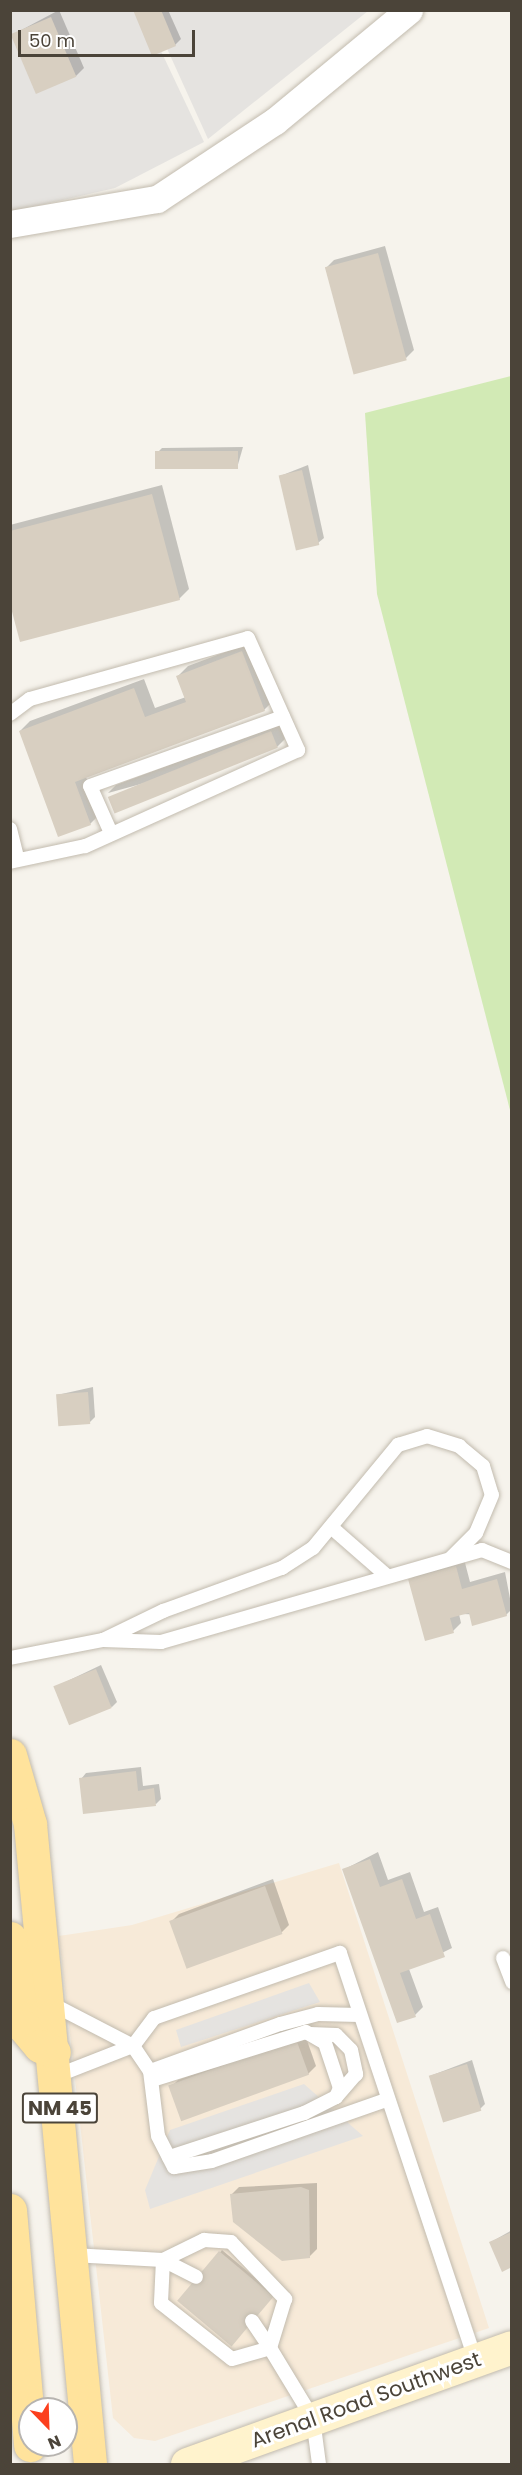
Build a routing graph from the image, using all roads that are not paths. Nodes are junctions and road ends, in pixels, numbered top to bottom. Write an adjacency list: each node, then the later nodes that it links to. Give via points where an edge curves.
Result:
1 (409, 10): 2 (street, via 275,121 157,199)
2 (10, 224)
3 (10, 714): 4 (lane, via 30,699 248,638)
4 (283, 717): 6 (lane, via 298,750); 6 (lane, via 90,786)
5 (10, 829): 7 (lane)
6 (111, 833): 7 (lane, via 85,846)
7 (14, 860)
8 (331, 1527): 9 (lane, via 398,1444 427,1436 459,1446 483,1466 492,1495 476,1533); 11 (lane); 12 (lane, via 313,1548 282,1568 163,1611)
9 (451, 1558): 10 (lane, via 482,1550); 11 (lane)
10 (512, 1562)
11 (387, 1576): 12 (lane, via 161,1642)
12 (104, 1640): 13 (lane)
13 (10, 1658)
14 (10, 1755): 18 (main road, NM 45, via 30,1824)
15 (10, 1938): 22 (main road, via 23,2026)
16 (503, 1958): 17 (lane)
17 (512, 1982)
18 (49, 2003): 21 (lane); 22 (main road, NM 45)
19 (359, 2015): 21 (lane, via 340,1953 154,2018); 23 (lane, via 318,2014 280,2024); 25 (lane)
20 (309, 2034): 23 (lane, via 291,2033); 24 (lane, via 325,2043 340,2088); 24 (lane, via 336,2035 351,2049 356,2074)
21 (133, 2046): 22 (lane); 23 (lane)
22 (55, 2064): 28 (main road, NM 45)
23 (151, 2076): 26 (lane, via 158,2136)
24 (336, 2097): 26 (lane)
25 (386, 2100): 26 (lane, via 212,2160 174,2167); 34 (lane)
26 (169, 2157)
27 (10, 2210): 35 (main road)
28 (72, 2255): 29 (lane); 37 (main road, NM 45)
29 (164, 2260): 30 (lane); 33 (lane, via 161,2303 232,2359); 33 (lane, via 204,2241 231,2242 285,2299)
30 (196, 2277)
31 (252, 2321): 33 (lane)
32 (512, 2347): 34 (main road, Arenal Road Southwest)
33 (270, 2349): 36 (lane)
34 (475, 2360): 36 (main road, Arenal Road Southwest)
35 (26, 2397)
36 (312, 2419): 38 (main road, Arenal Road Southwest); 39 (lane)
37 (90, 2464)
38 (187, 2464)
39 (319, 2464)

